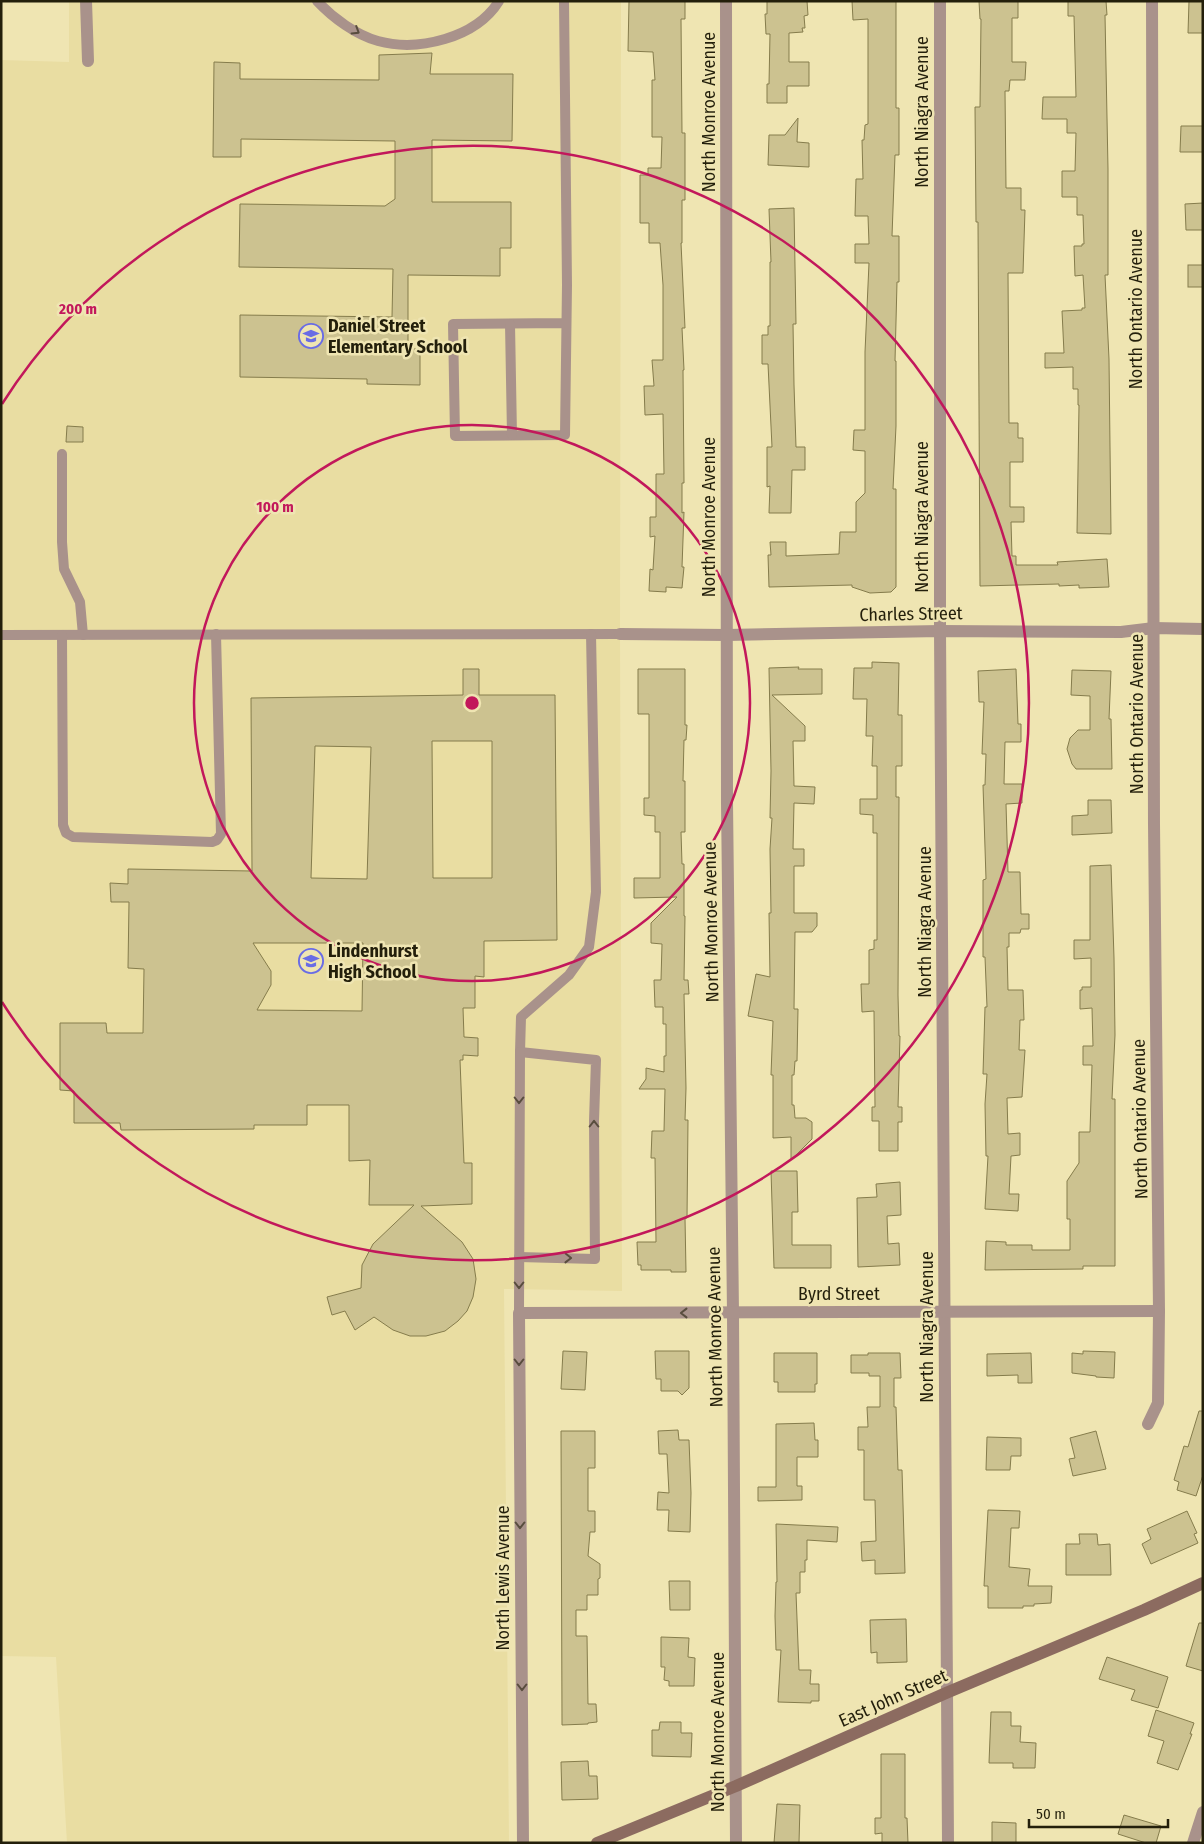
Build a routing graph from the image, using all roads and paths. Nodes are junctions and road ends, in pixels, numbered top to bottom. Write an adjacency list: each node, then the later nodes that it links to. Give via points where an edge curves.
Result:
1 (86, 1): 8 (street)
2 (317, 1): 3 (lane, one-way to 3, via 363,35 377,41 409,45 441,40 474,26 488,16)
3 (499, 1)
4 (564, 1): 9 (lane)
5 (726, 1): 19 (street, North Monroe Avenue)
6 (940, 1): 15 (street, North Niagra Avenue)
7 (1152, 1): 13 (street, North Ontario Avenue)
8 (88, 61)
9 (566, 323): 10 (lane); 11 (lane, via 565,434)
10 (510, 324): 11 (lane); 11 (lane, via 453,324 456,436)
11 (512, 435)
12 (62, 454): 22 (lane, via 64,569 80,602)
13 (1154, 628): 14 (street, Charles Street); 15 (street, Charles Street, via 1121,632); 26 (street, North Ontario Avenue)
14 (1203, 629)
15 (940, 631): 19 (street, Charles Street); 25 (street, North Niagra Avenue)
16 (216, 634): 17 (lane); 21 (lane, via 221,834 212,842 73,837 66,833 63,825); 22 (lane)
17 (591, 634): 18 (lane); 23 (lane, via 596,892 589,947 570,974 521,1017)
18 (620, 634): 19 (street, Charles Street)
19 (727, 634): 27 (street, North Monroe Avenue)
20 (1, 635): 21 (lane)
21 (62, 635): 22 (lane)
22 (82, 635)
23 (520, 1052): 24 (lane, one-way to 24); 24 (lane, one-way to 23, via 595,1260 596,1060)
24 (519, 1257): 28 (lane, one-way to 28)
25 (944, 1311): 26 (street, Byrd Street); 27 (street, Byrd Street); 31 (street, North Niagra Avenue)
26 (1159, 1311): 29 (street, North Ontario Avenue, via 1158,1403)
27 (733, 1313): 28 (street, Byrd Street, one-way to 28); 32 (street, North Monroe Avenue)
28 (519, 1314): 34 (street, North Lewis Avenue, one-way to 34)
29 (1148, 1424)
30 (1203, 1583): 31 (street, East John Street)
31 (946, 1693): 32 (street, East John Street); 37 (street, North Niagra Avenue)
32 (736, 1786): 35 (street, East John Street); 36 (street, North Monroe Avenue)
33 (1203, 1812): 38 (street)
34 (523, 1843)
35 (597, 1843)
36 (736, 1843)
37 (948, 1843)
38 (1193, 1843)

